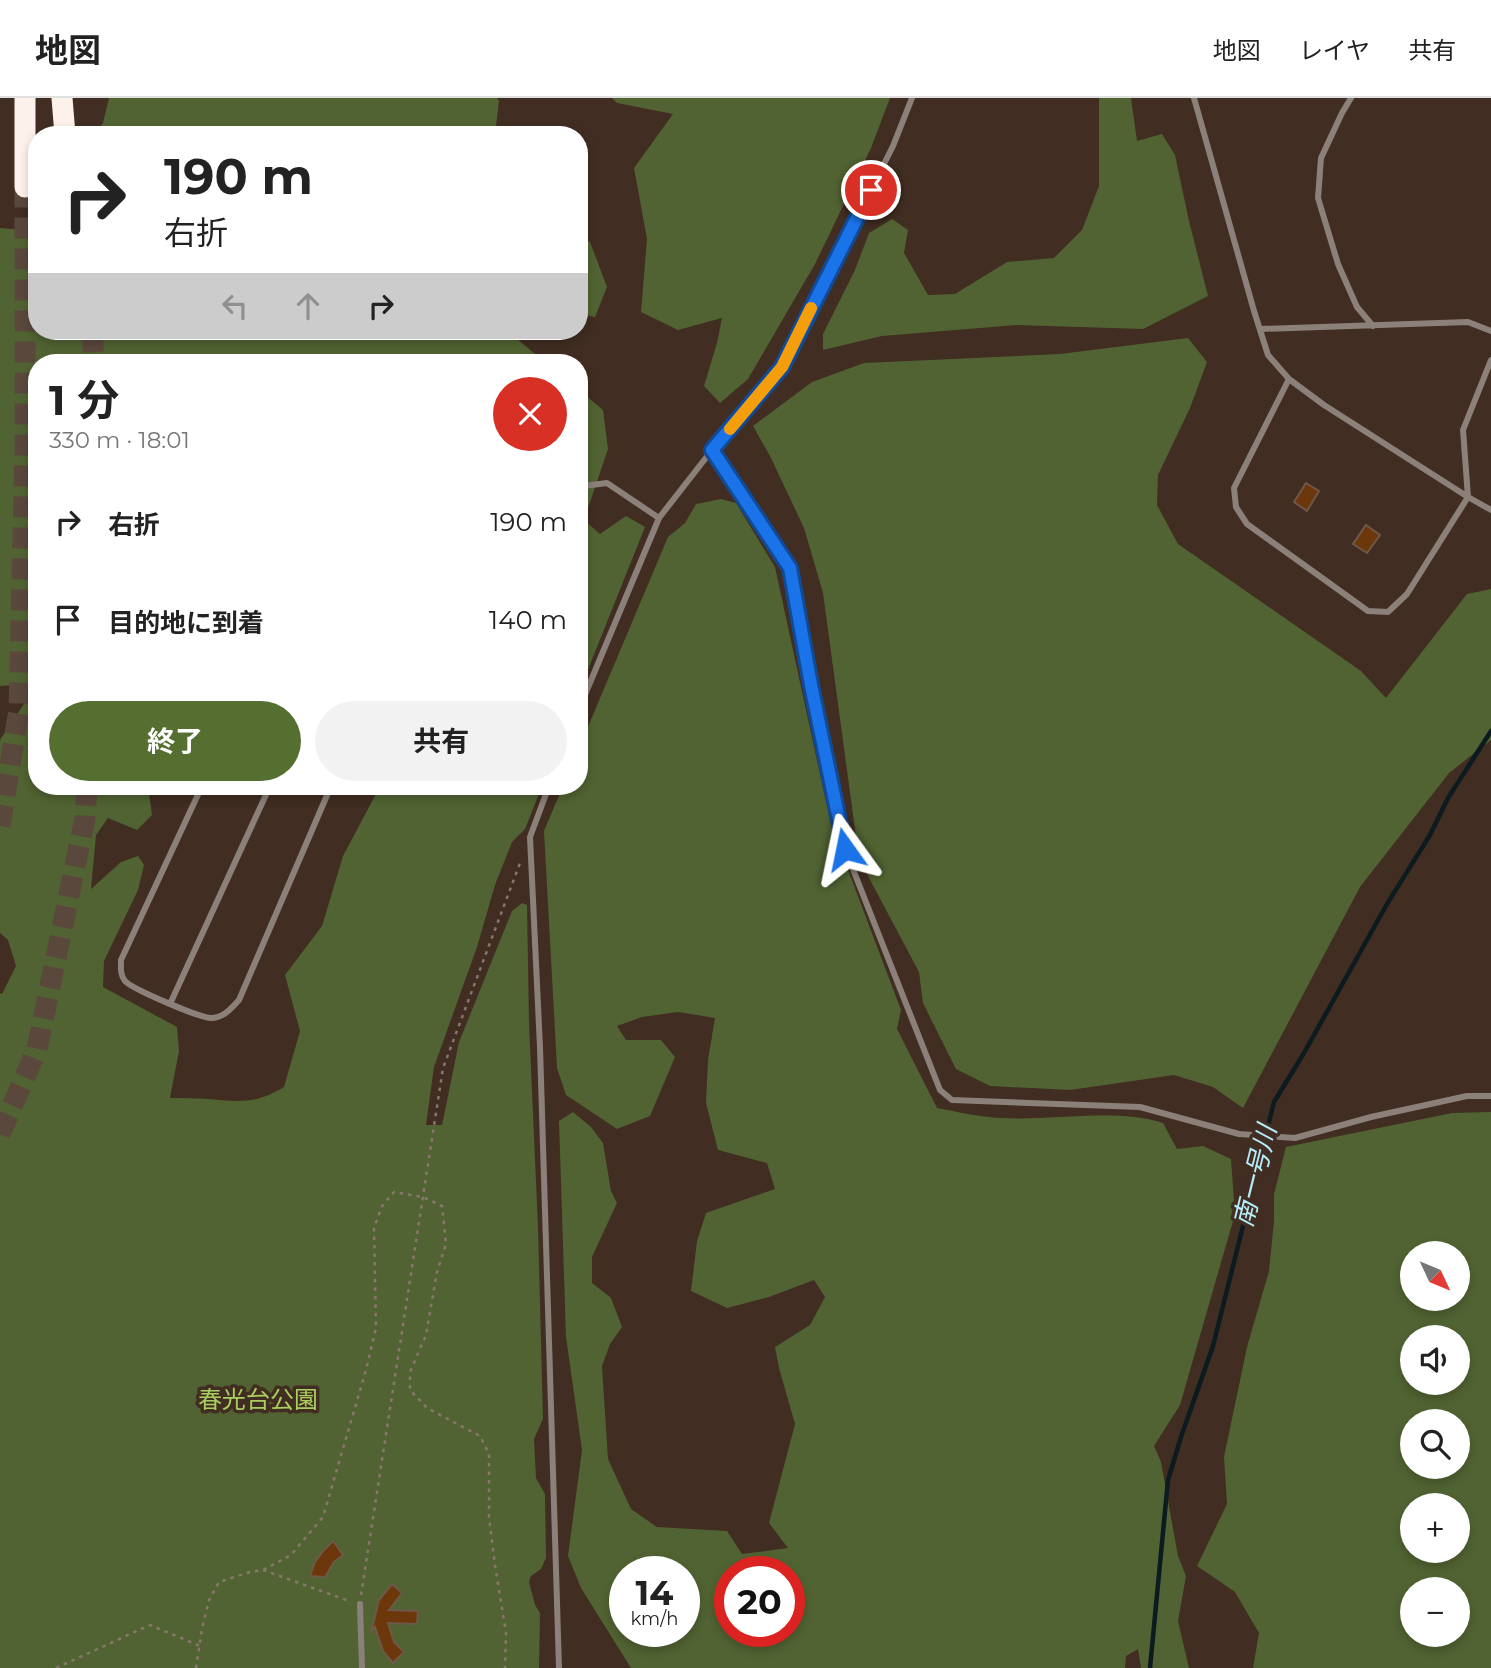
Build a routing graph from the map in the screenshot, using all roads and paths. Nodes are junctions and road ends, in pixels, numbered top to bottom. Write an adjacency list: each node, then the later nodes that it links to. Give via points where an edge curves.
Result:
1 (25, 98): 7 (highway)
2 (62, 98): 6 (highway)
3 (912, 98): 13 (lane, via 893,146 782,367)
4 (1194, 98): 9 (lane)
5 (1351, 98): 8 (lane, via 1321,158 1318,198 1338,264 1357,307)
6 (64, 126)
7 (26, 187)
8 (1373, 326): 9 (lane); 10 (lane, via 1468,322)
9 (1260, 330): 12 (lane, via 1268,355)
10 (1491, 331)
11 (1491, 360): 15 (lane, via 1463,430)
12 (1289, 379): 15 (lane); 15 (lane, via 1234,488 1236,507 1247,524 1368,611 1388,612 1407,594)
13 (712, 450): 17 (lane); 25 (lane, via 790,568 845,849 940,1090 952,1100 1140,1107 1239,1134 1296,1139 1467,1096)
14 (588, 485): 17 (lane, via 607,483)
15 (1468, 497): 16 (lane)
16 (1491, 510)
17 (659, 518): 18 (lane)
18 (588, 688)
19 (198, 795): 24 (lane, via 121,960 127,984)
20 (266, 795): 24 (lane)
21 (327, 795): 24 (lane, via 239,1000 226,1014 210,1019)
22 (546, 795): 34 (lane, via 530,837)
23 (520, 863): 26 (path, via 443,1068)
24 (170, 1004)
25 (1491, 1096)
26 (422, 1197): 27 (path, via 394,1192 382,1206 374,1228 376,1328 323,1517 291,1555); 28 (path); 33 (path, via 442,1206 446,1244 426,1335 410,1372 410,1390 428,1408 480,1436 489,1454 489,1517 506,1633)
27 (263, 1570): 28 (path); 29 (path, via 219,1582 209,1600)
28 (360, 1604): 32 (lane)
29 (200, 1646): 30 (path, via 150,1625); 31 (path)
30 (56, 1668)
31 (196, 1668)
32 (362, 1668)
33 (505, 1668)
34 (559, 1668)

